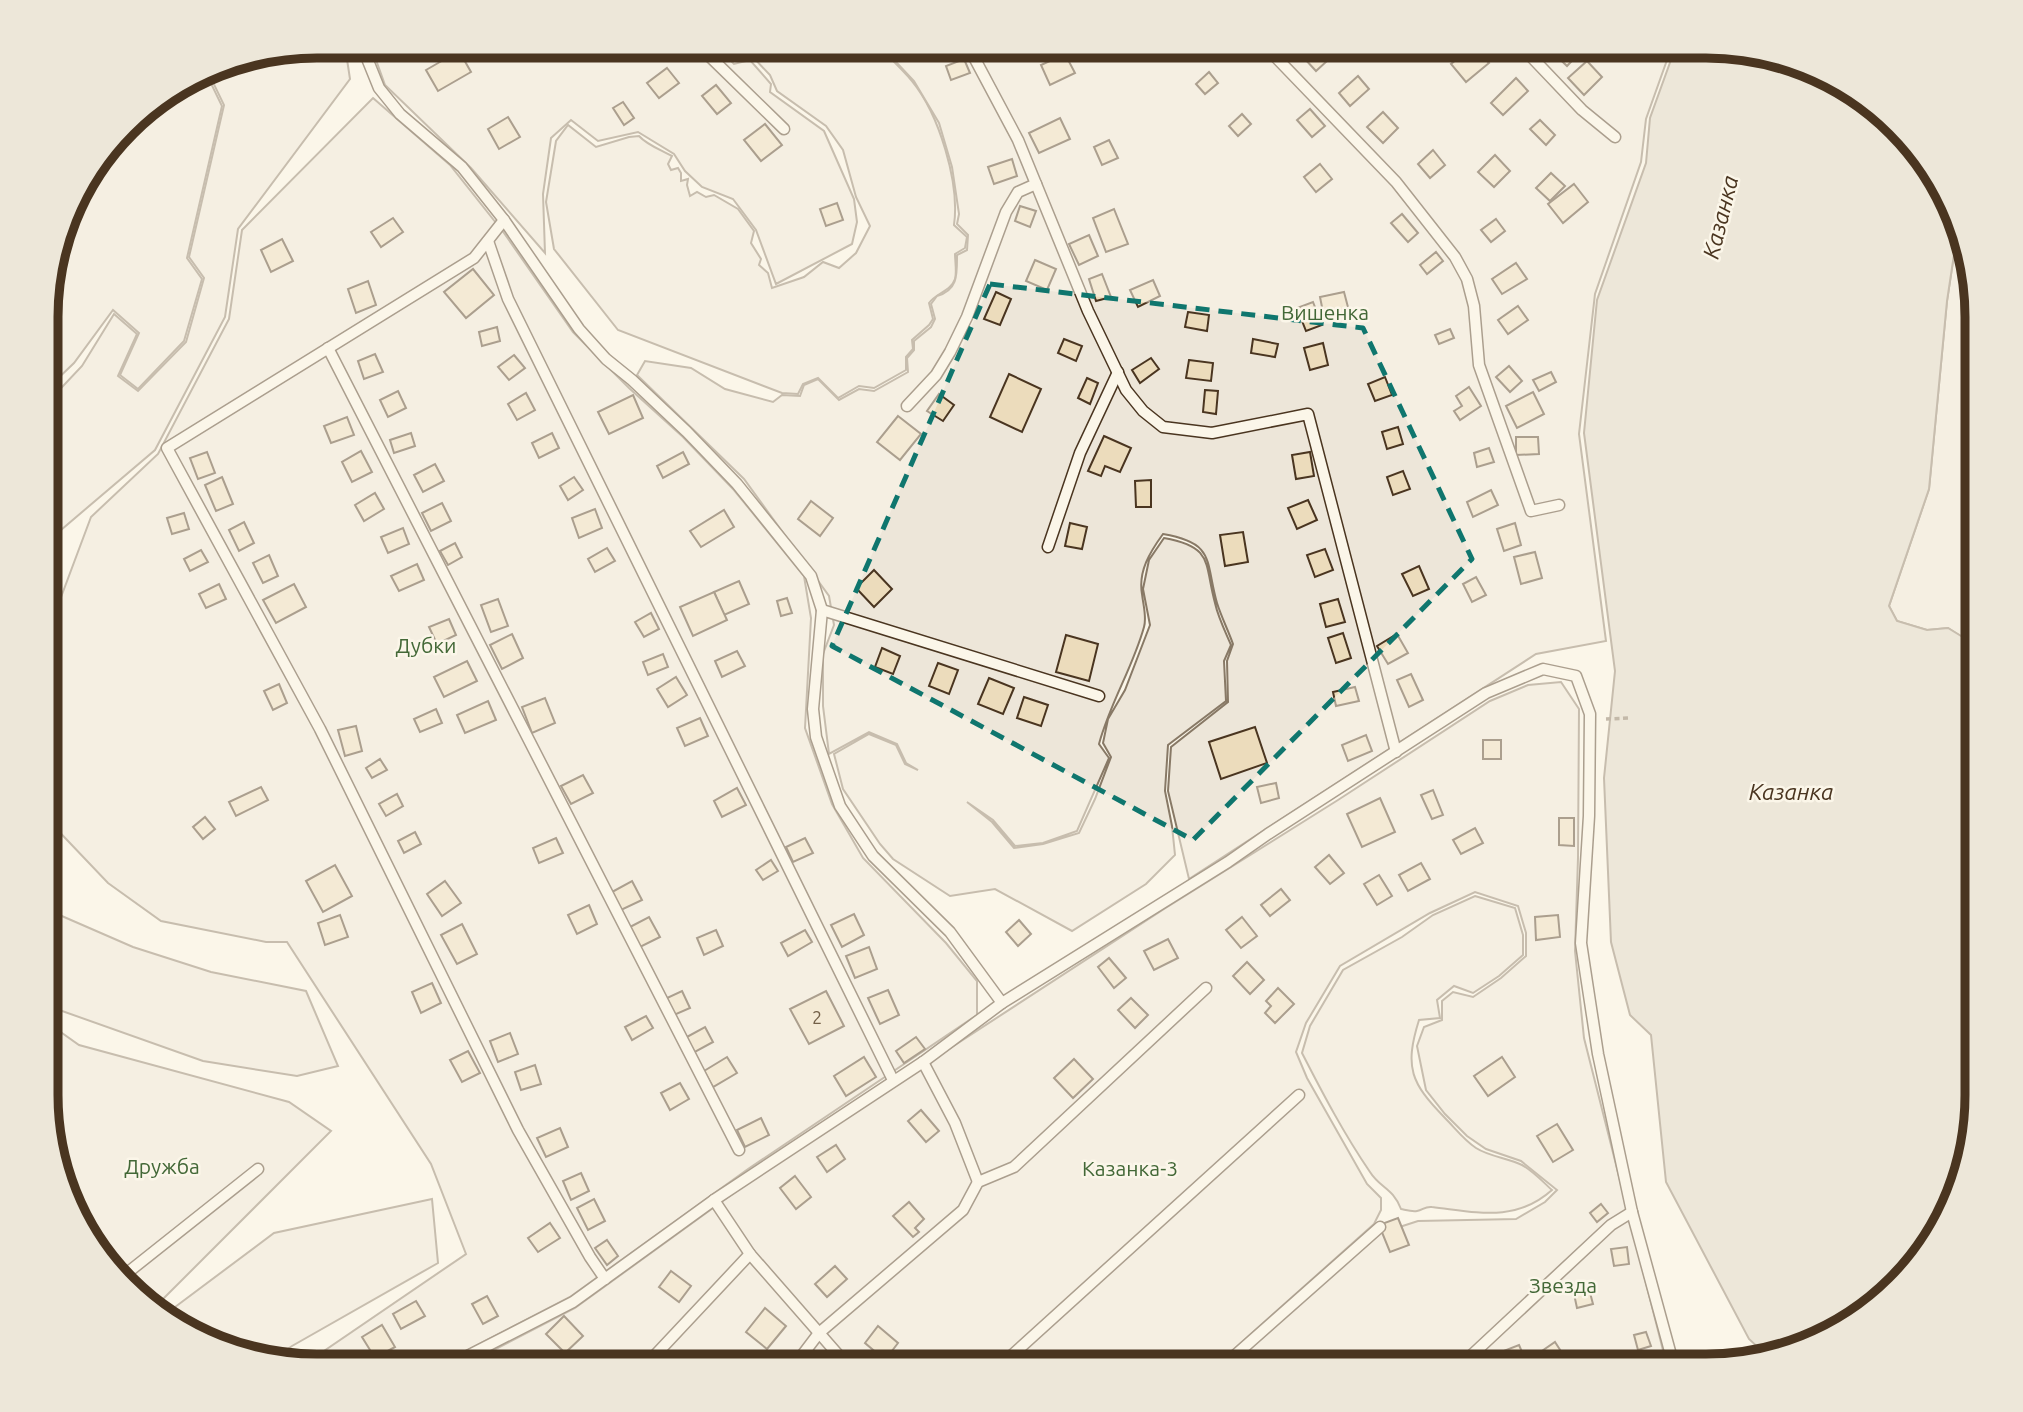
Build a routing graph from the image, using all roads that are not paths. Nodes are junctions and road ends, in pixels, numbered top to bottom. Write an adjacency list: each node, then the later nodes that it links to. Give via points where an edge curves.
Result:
1 (367, 58): 9 (lane, via 379,88 400,114 461,167)
2 (711, 58): 6 (lane)
3 (974, 58): 8 (lane)
4 (1277, 58): 14 (lane, via 1396,182 1455,257 1474,306 1479,365 1531,512)
5 (1532, 58): 7 (lane)
6 (784, 129)
7 (1615, 137)
8 (1036, 184): 12 (lane); 13 (lane, via 1018,192 1006,212 950,352 936,375)
9 (504, 220): 10 (lane); 16 (lane, via 579,329 737,484 811,576)
10 (488, 241): 11 (lane, via 474,258); 22 (lane, via 519,323)
11 (328, 348): 24 (lane); 32 (lane, via 167,448 320,729 518,1130)
12 (1118, 372): 15 (lane, via 1080,453); 18 (lane, via 1143,411 1163,427 1212,433 1308,414)
13 (907, 405)
14 (1559, 505)
15 (1048, 547)
16 (822, 610): 17 (lane); 20 (lane, via 813,709 816,737 840,806 873,856 950,932)
17 (1099, 696)
18 (1396, 752): 20 (lane); 28 (lane, via 1486,693 1543,669 1576,676 1590,714 1581,943 1598,1054)
19 (1206, 988): 26 (lane, via 1014,1167)
20 (1002, 1003): 21 (lane)
21 (923, 1062): 22 (lane); 26 (lane)
22 (893, 1080): 27 (lane)
23 (1299, 1095): 38 (lane)
24 (739, 1150)
25 (258, 1169): 31 (lane)
26 (978, 1181): 33 (lane, via 963,1210)
27 (714, 1200): 30 (lane); 32 (lane)
28 (1632, 1212): 40 (lane, via 1611,1225); 41 (lane)
29 (1380, 1227): 39 (lane)
30 (750, 1254): 33 (lane); 35 (lane)
31 (128, 1272)
32 (605, 1279): 34 (lane, via 573,1301)
33 (819, 1333): 36 (lane); 37 (lane)
34 (471, 1354)
35 (656, 1354)
36 (803, 1354)
37 (837, 1354)
38 (1013, 1354)
39 (1237, 1354)
40 (1474, 1354)
41 (1671, 1354)

